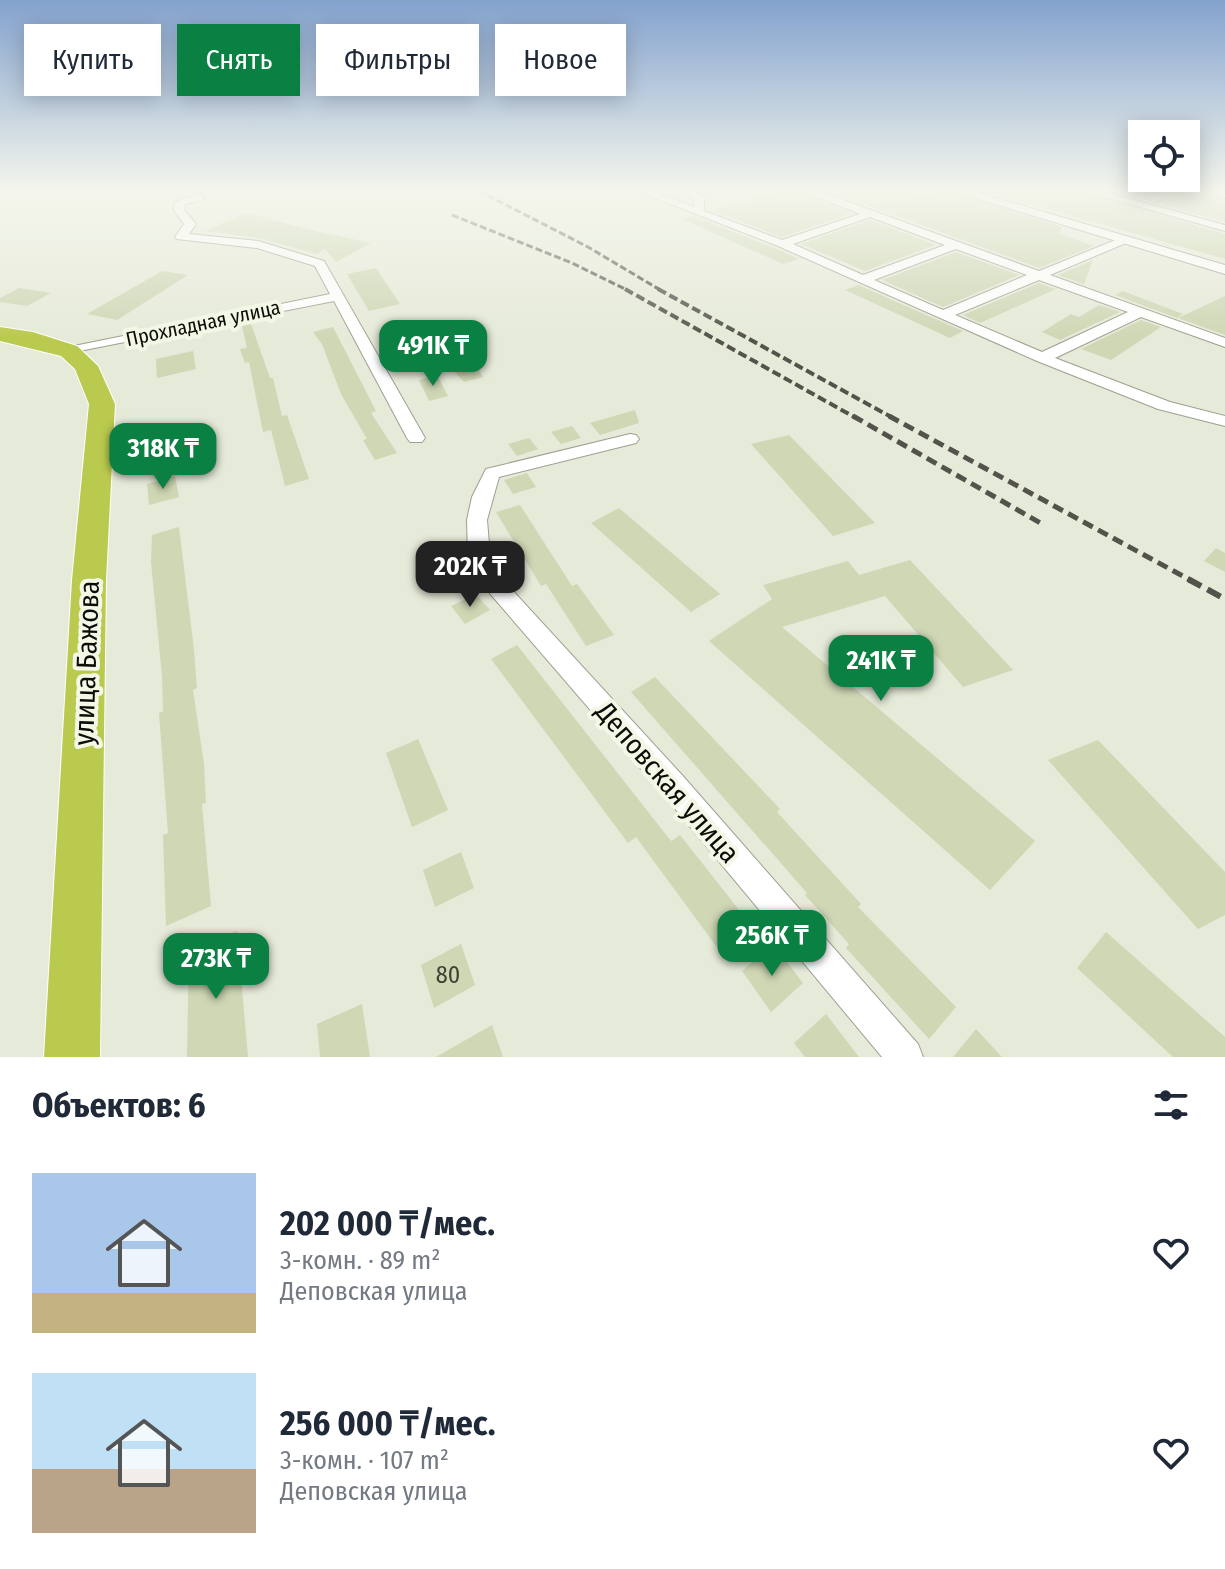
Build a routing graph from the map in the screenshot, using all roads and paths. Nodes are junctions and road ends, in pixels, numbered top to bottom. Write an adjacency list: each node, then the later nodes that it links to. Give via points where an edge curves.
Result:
1 (213, 240): 11 (street, via 258,245 320,264)
2 (773, 240): 6 (street)
3 (793, 240): 6 (street)
4 (943, 240): 7 (street)
5 (1122, 241): 8 (street); 9 (street)
6 (782, 244): 10 (street)
7 (956, 245): 9 (street); 10 (street)
8 (1225, 270)
9 (1042, 276): 12 (street); 13 (street)
10 (864, 279): 13 (street)
11 (337, 296): 16 (street, Прохладная улица); 19 (street)
12 (1140, 312): 15 (street); 17 (street)
13 (944, 314): 17 (street)
14 (0, 334): 16 (highway)
15 (1225, 343)
16 (69, 351): 21 (highway, улица Бажова, via 86,366 102,404 89,580)
17 (1042, 358): 18 (street, via 1164,406)
18 (1225, 421)
19 (416, 438)
20 (630, 439): 22 (street, Деповская улица, via 492,473 479,498 475,543 481,570)
21 (72, 1057)
22 (905, 1057)

